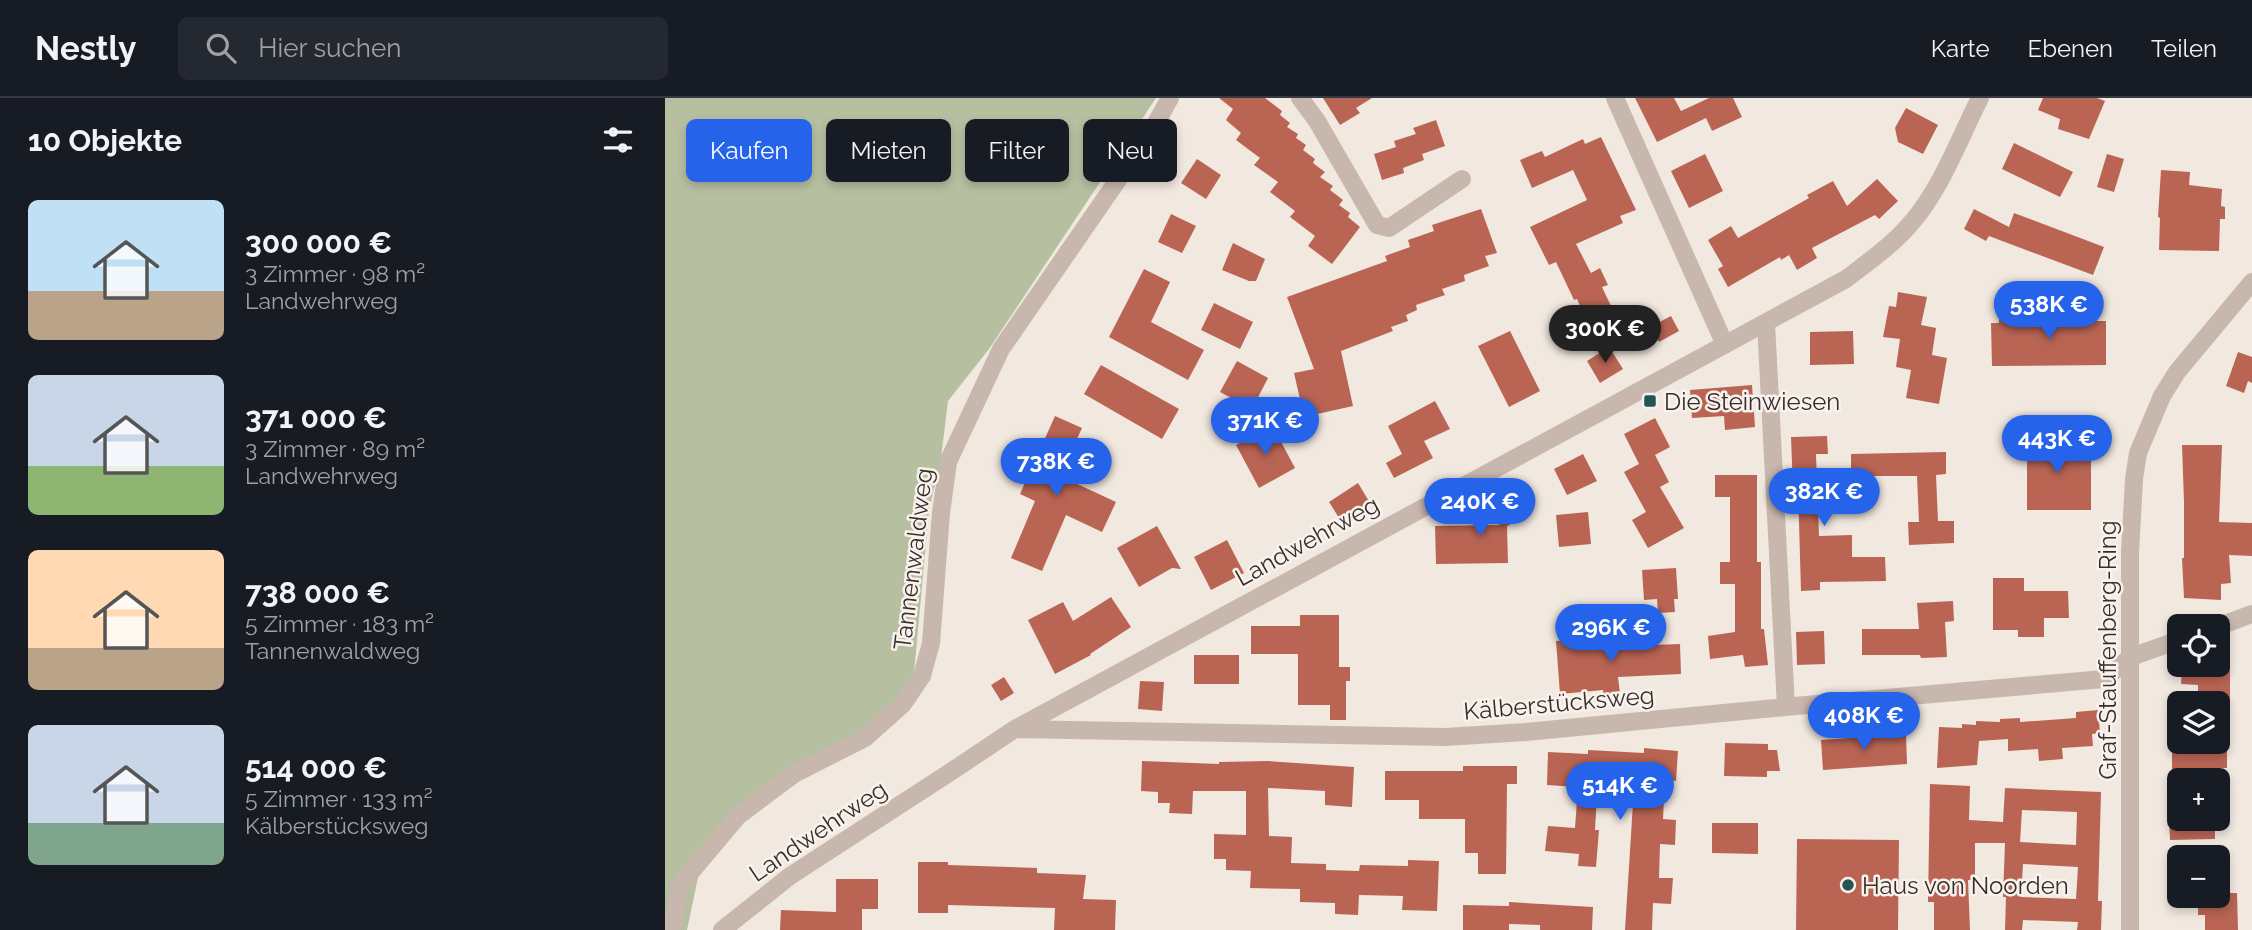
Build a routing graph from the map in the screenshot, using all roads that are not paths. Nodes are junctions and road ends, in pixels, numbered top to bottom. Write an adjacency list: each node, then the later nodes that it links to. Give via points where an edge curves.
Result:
1 (1170, 98): 15 (street, Tannenwaldweg, via 1001,349 949,462 930,643 922,676 903,704 865,738 794,775 738,816 680,885)
2 (1300, 98): 5 (street, via 1377,225 1389,228)
3 (1615, 98): 8 (street)
4 (1980, 98): 7 (street, Landwehrweg, via 1933,191 1911,223 1846,279)
5 (1462, 179)
6 (2252, 282): 12 (street, Graf-Stauffenberg-Ring, via 2177,372 2138,453 2130,553)
7 (1766, 323): 8 (street, Landwehrweg); 13 (street)
8 (1725, 345): 14 (street, Landwehrweg)
9 (2252, 614): 10 (street)
10 (2230, 622)
11 (2167, 644): 12 (street, Kälberstücksweg)
12 (2131, 657): 13 (street, Kälberstücksweg, via 2104,679); 17 (street, Graf-Stauffenberg-Ring)
13 (1786, 706): 14 (street, Kälberstücksweg, via 1445,737)
14 (1015, 729): 16 (street, Landwehrweg, via 790,876)
15 (672, 930)
16 (722, 930)
17 (2130, 930)

